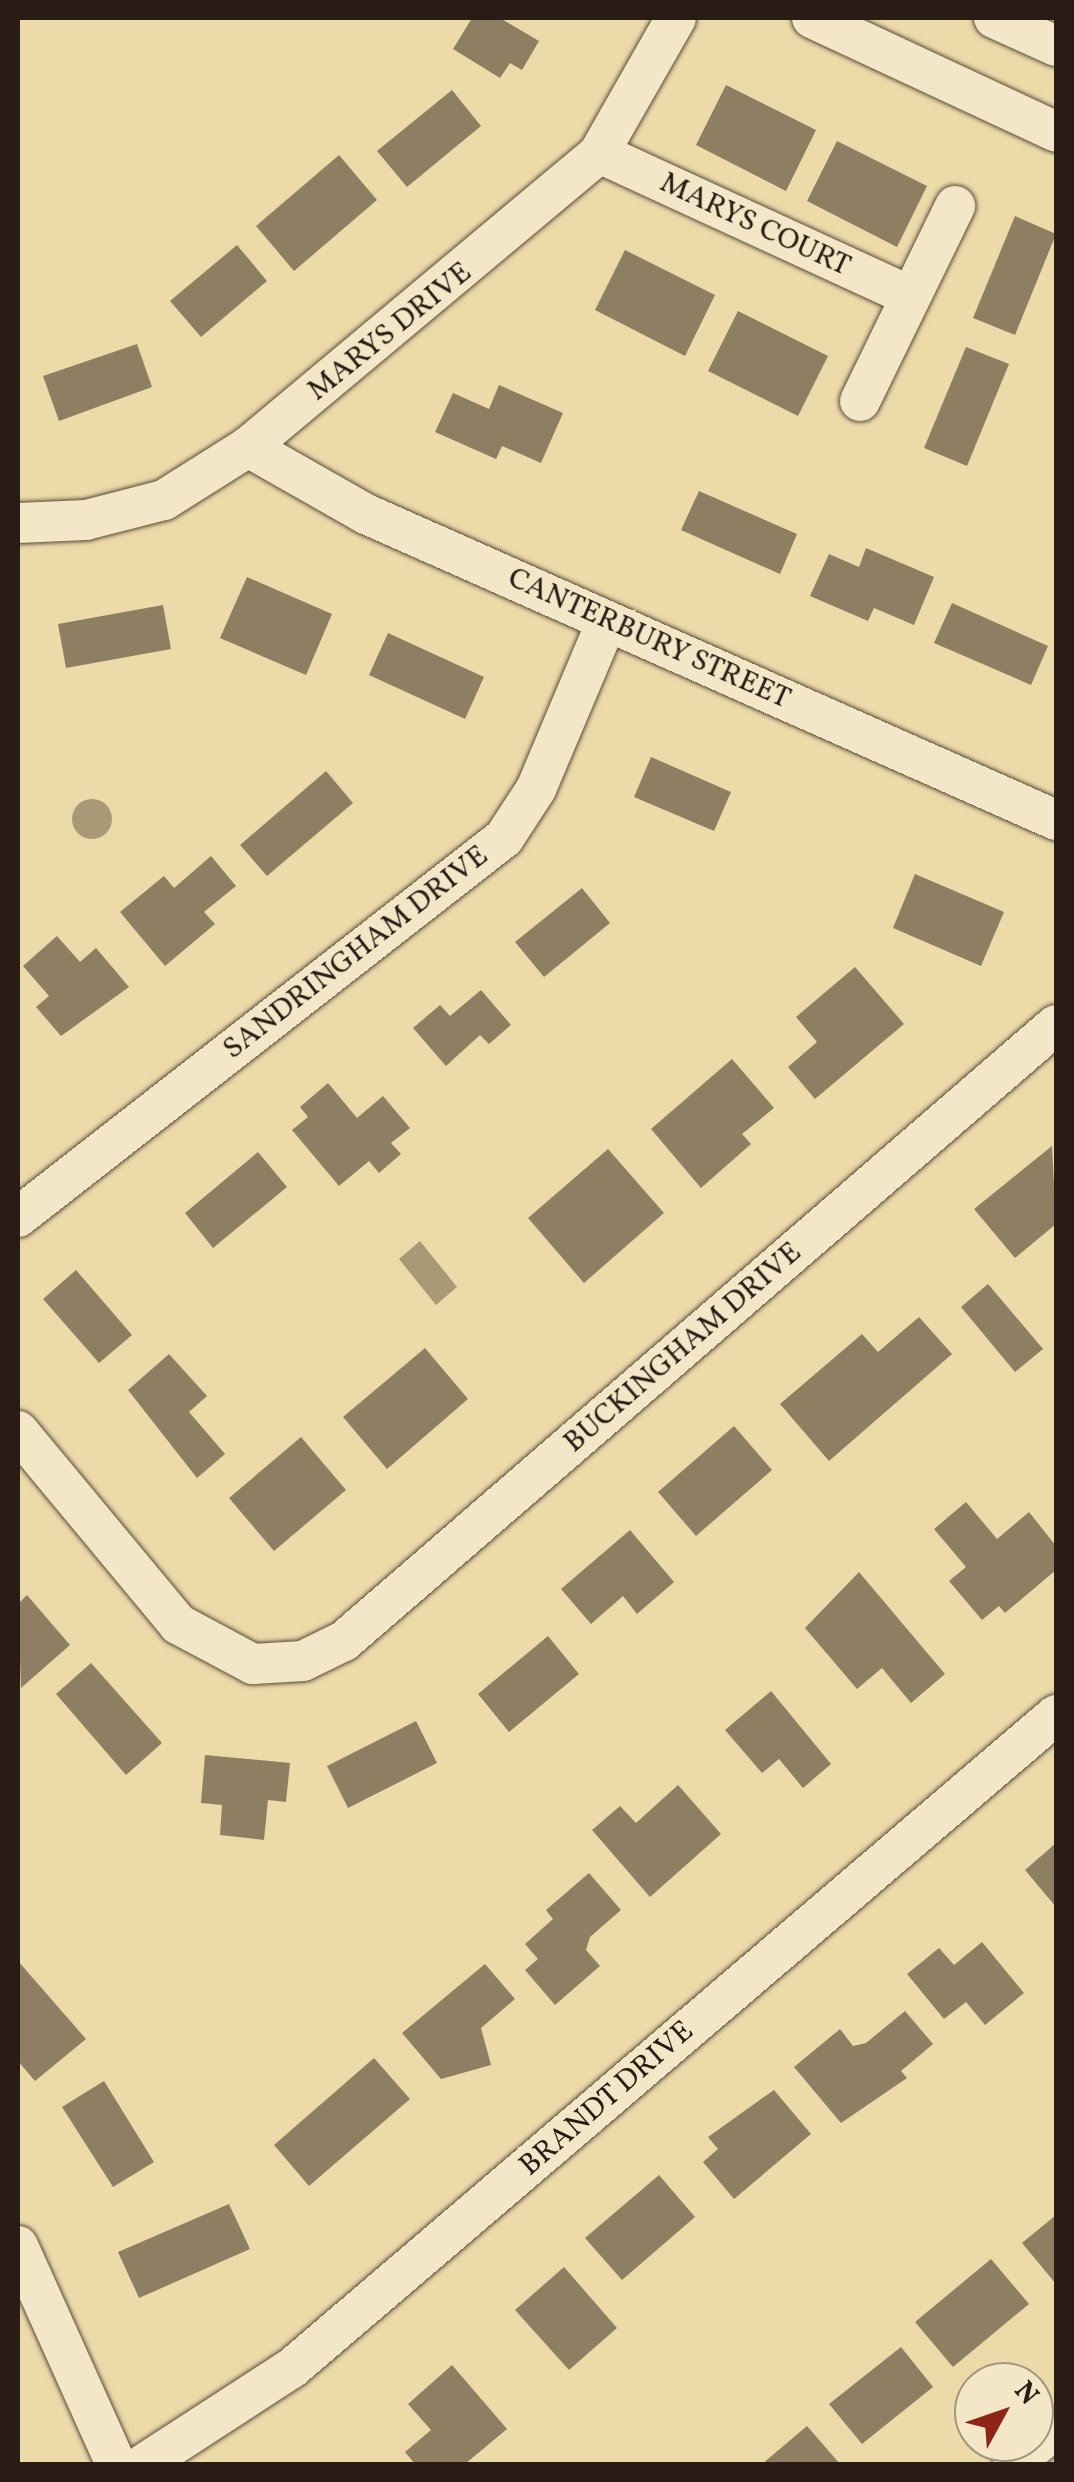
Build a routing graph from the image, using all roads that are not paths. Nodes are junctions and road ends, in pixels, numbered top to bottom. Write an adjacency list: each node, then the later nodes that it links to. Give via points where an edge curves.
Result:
1 (676, 18): 6 (street, MARYS DRIVE)
2 (812, 18): 5 (street)
3 (994, 18): 4 (street)
4 (1056, 46)
5 (1056, 132)
6 (599, 153): 8 (street, MARYS COURT); 10 (street, MARYS DRIVE)
7 (954, 206): 8 (street)
8 (910, 296): 9 (street)
9 (860, 401)
10 (248, 447): 11 (street, MARYS DRIVE, via 164,500 86,520); 12 (street, CANTERBURY STREET, via 298,482)
11 (18, 523)
12 (607, 621): 13 (street, CANTERBURY STREET); 15 (street, SANDRINGHAM DRIVE, via 536,789 504,838)
13 (1056, 820)
14 (1056, 1025): 16 (street, BUCKINGHAM DRIVE, via 344,1640 303,1661 253,1664 178,1624)
15 (18, 1217)
16 (18, 1432)
17 (1056, 1715): 21 (street, BRANDT DRIVE, via 292,2368)
18 (18, 2246): 20 (street)
19 (1056, 2428): 22 (street)
20 (116, 2464)
21 (144, 2464)
22 (1013, 2464)

